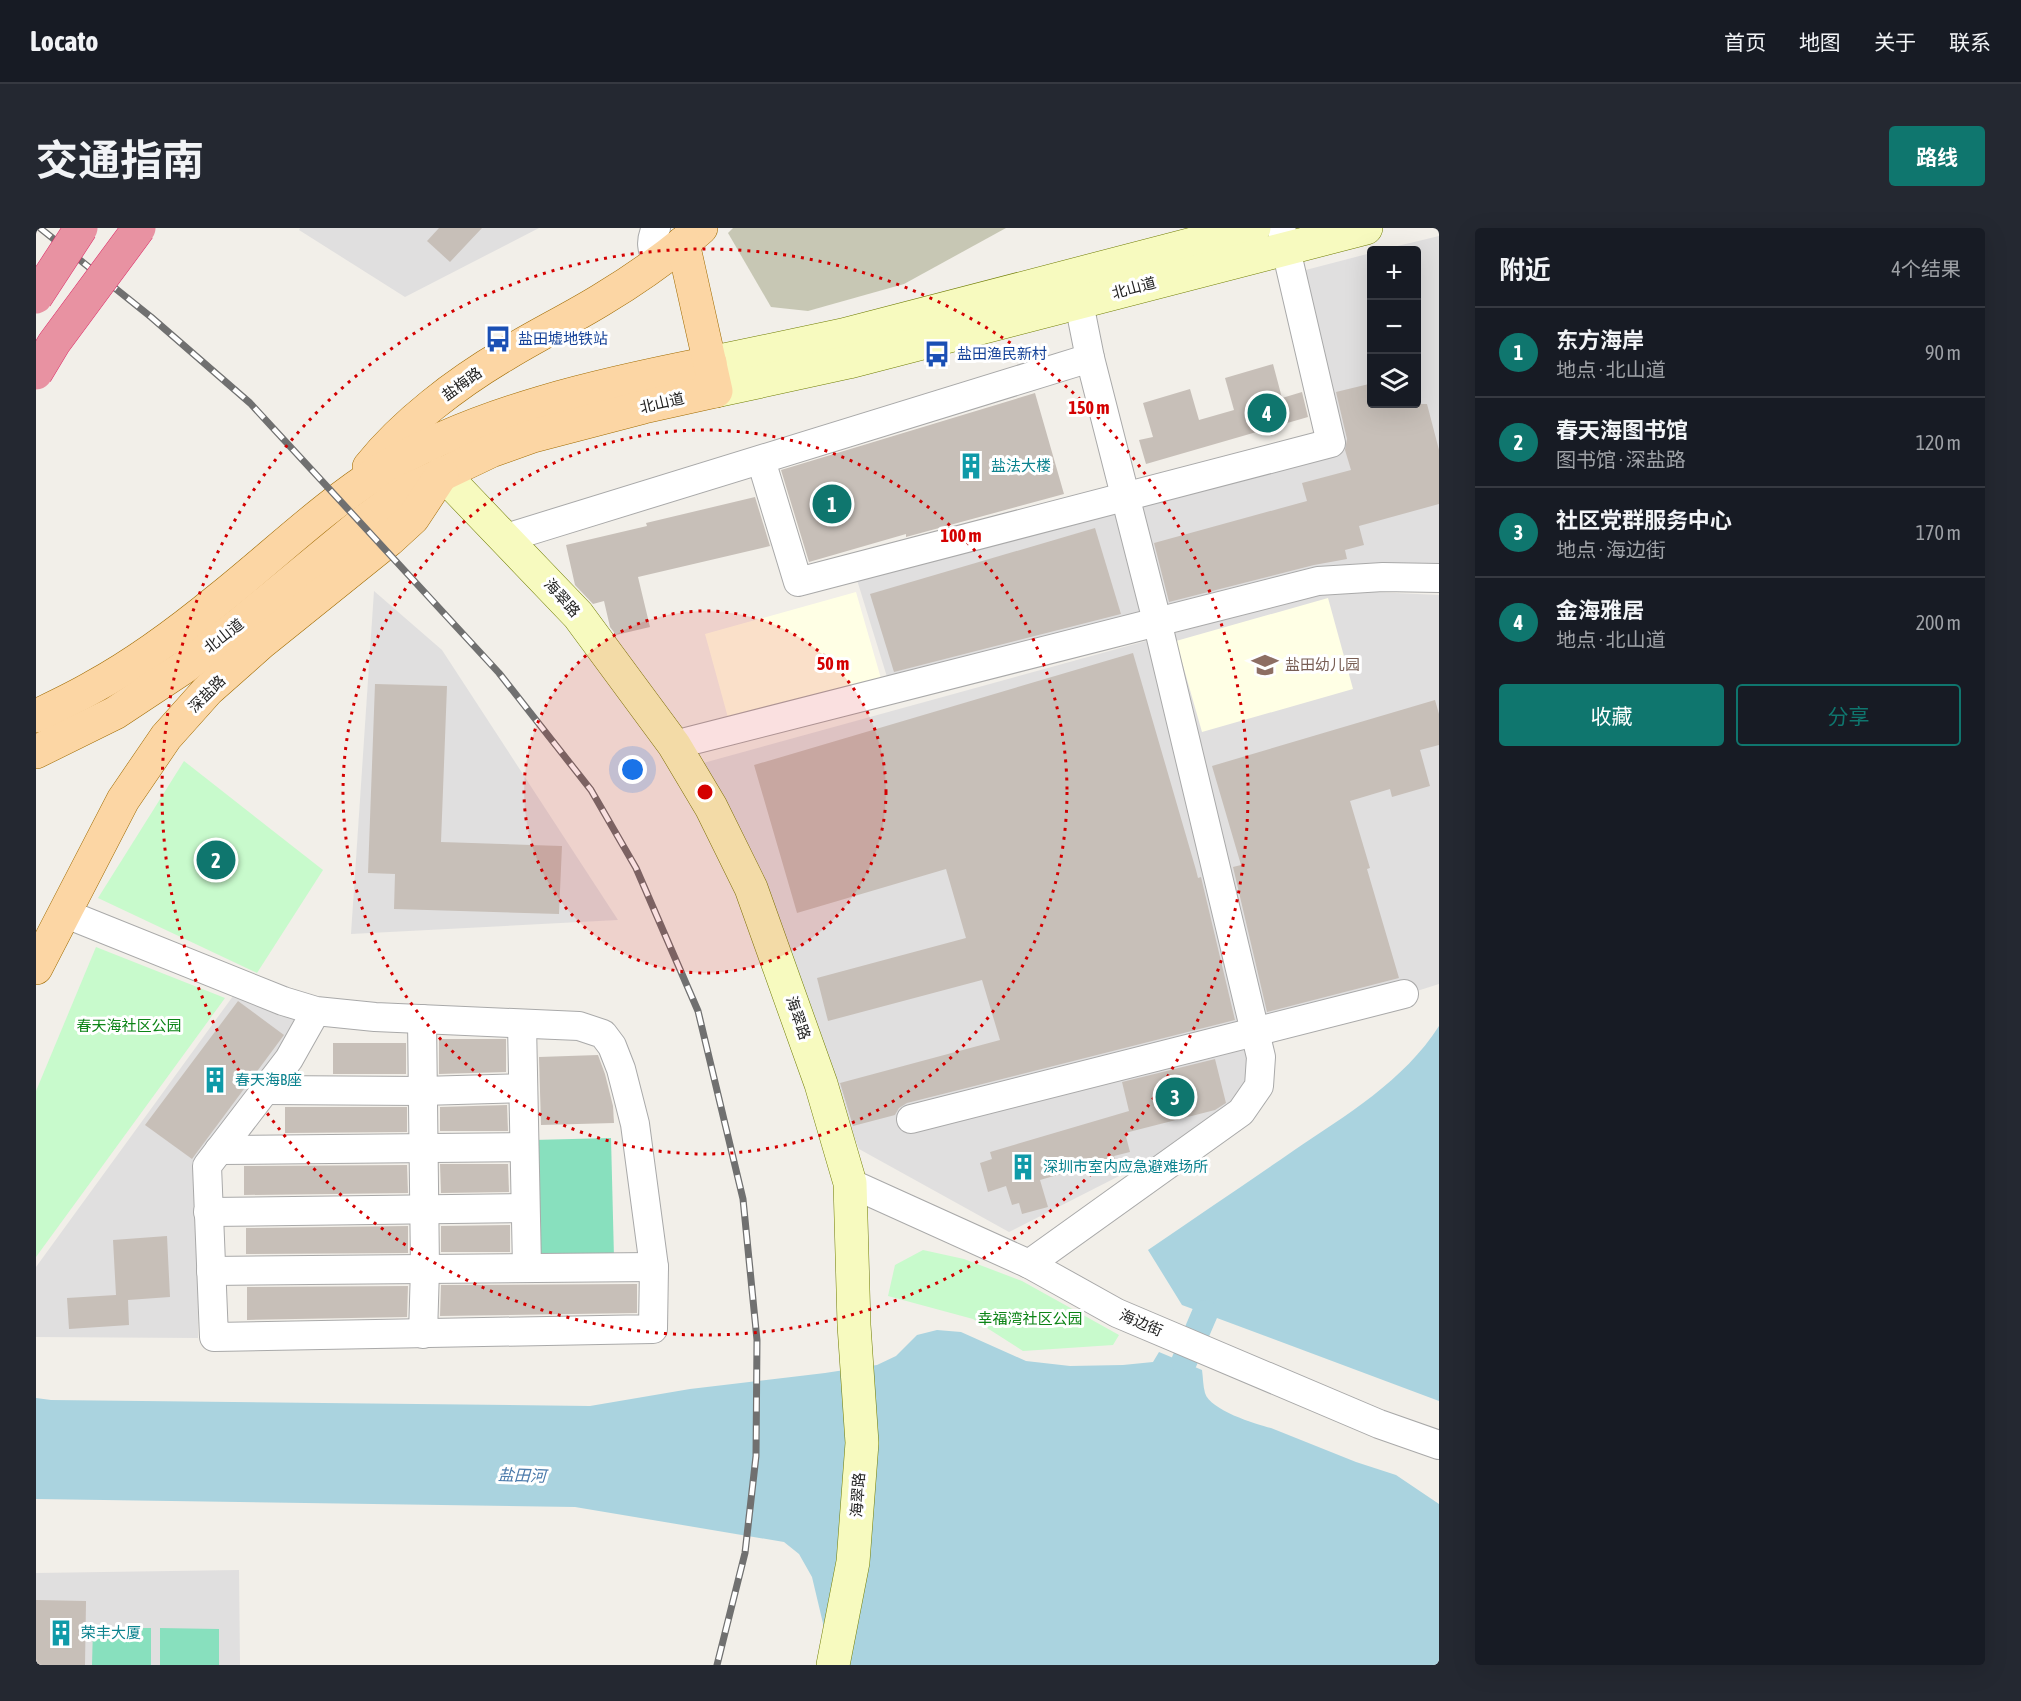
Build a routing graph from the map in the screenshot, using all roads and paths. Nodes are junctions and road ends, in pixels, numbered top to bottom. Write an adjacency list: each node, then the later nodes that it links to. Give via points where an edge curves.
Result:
1 (81, 228): 7 (highway, bridge)
2 (139, 228): 10 (highway, bridge)
3 (1254, 228): 11 (street, 北山道, via 843,335)
4 (1366, 228): 5 (street, 北山道)
5 (1283, 238): 8 (street, 北山道); 15 (street, via 1331,444)
6 (674, 240): 11 (main road, 盐梅路); 14 (main road, 盐梅路, via 599,302 504,355 411,423)
7 (36, 297)
8 (1079, 303): 9 (street); 11 (street, 北山道, via 849,362)
9 (1090, 358): 12 (street); 15 (street)
10 (36, 373)
11 (713, 377): 13 (main road, 北山道, via 644,407 533,436); 14 (main road, 北山道, via 635,378 493,419 421,449)
12 (761, 460): 15 (street, via 798,582); 16 (street)
13 (442, 473): 16 (street, 海翠路); 18 (main road, 北山道, via 366,520); 20 (main road, 深盐路, via 405,525)
14 (351, 490): 21 (main road, 北山道, via 163,642 94,687)
15 (1125, 498): 19 (street)
16 (506, 538): 22 (street, 海翠路, via 578,615)
17 (1439, 578): 19 (street, via 1318,581)
18 (280, 591): 20 (main road); 23 (main road, 北山道, via 183,668 115,713)
19 (1158, 621): 22 (street); 30 (street)
20 (208, 690): 24 (main road, 深盐路, via 166,737 123,800)
21 (36, 716)
22 (674, 745): 38 (street, 海翠路, via 711,807 751,888 818,1073)
23 (36, 752)
24 (64, 913): 25 (main road, 深盐路); 27 (street)
25 (36, 968)
26 (1404, 994): 30 (street)
27 (316, 1011): 28 (street); 32 (street)
28 (422, 1019): 29 (street); 33 (street)
29 (522, 1024): 31 (street); 43 (street, via 579,1026 603,1034 612,1046 635,1124)
30 (1256, 1031): 34 (street); 42 (street, via 1262,1057 1259,1086 1241,1112)
31 (523, 1088): 33 (street); 35 (street)
32 (265, 1090): 33 (street); 37 (street)
33 (423, 1091): 36 (street)
34 (911, 1119)
35 (524, 1147): 36 (street); 40 (street)
36 (423, 1149): 37 (street); 39 (street)
37 (219, 1150): 41 (street, via 207,1166)
38 (850, 1183): 42 (street, 海边街); 49 (street, 海翠路, via 861,1455 853,1562)
39 (424, 1208): 40 (street); 41 (street); 45 (street)
40 (525, 1208): 44 (street)
41 (208, 1212): 46 (street)
42 (1029, 1264): 48 (street, 海边街, via 1117,1313 1379,1424)
43 (654, 1267): 44 (street); 47 (street, via 653,1329)
44 (527, 1268): 45 (street)
45 (425, 1269): 46 (street); 47 (street)
46 (211, 1271): 47 (street, via 214,1337)
47 (423, 1334)
48 (1439, 1445)
49 (832, 1665)

